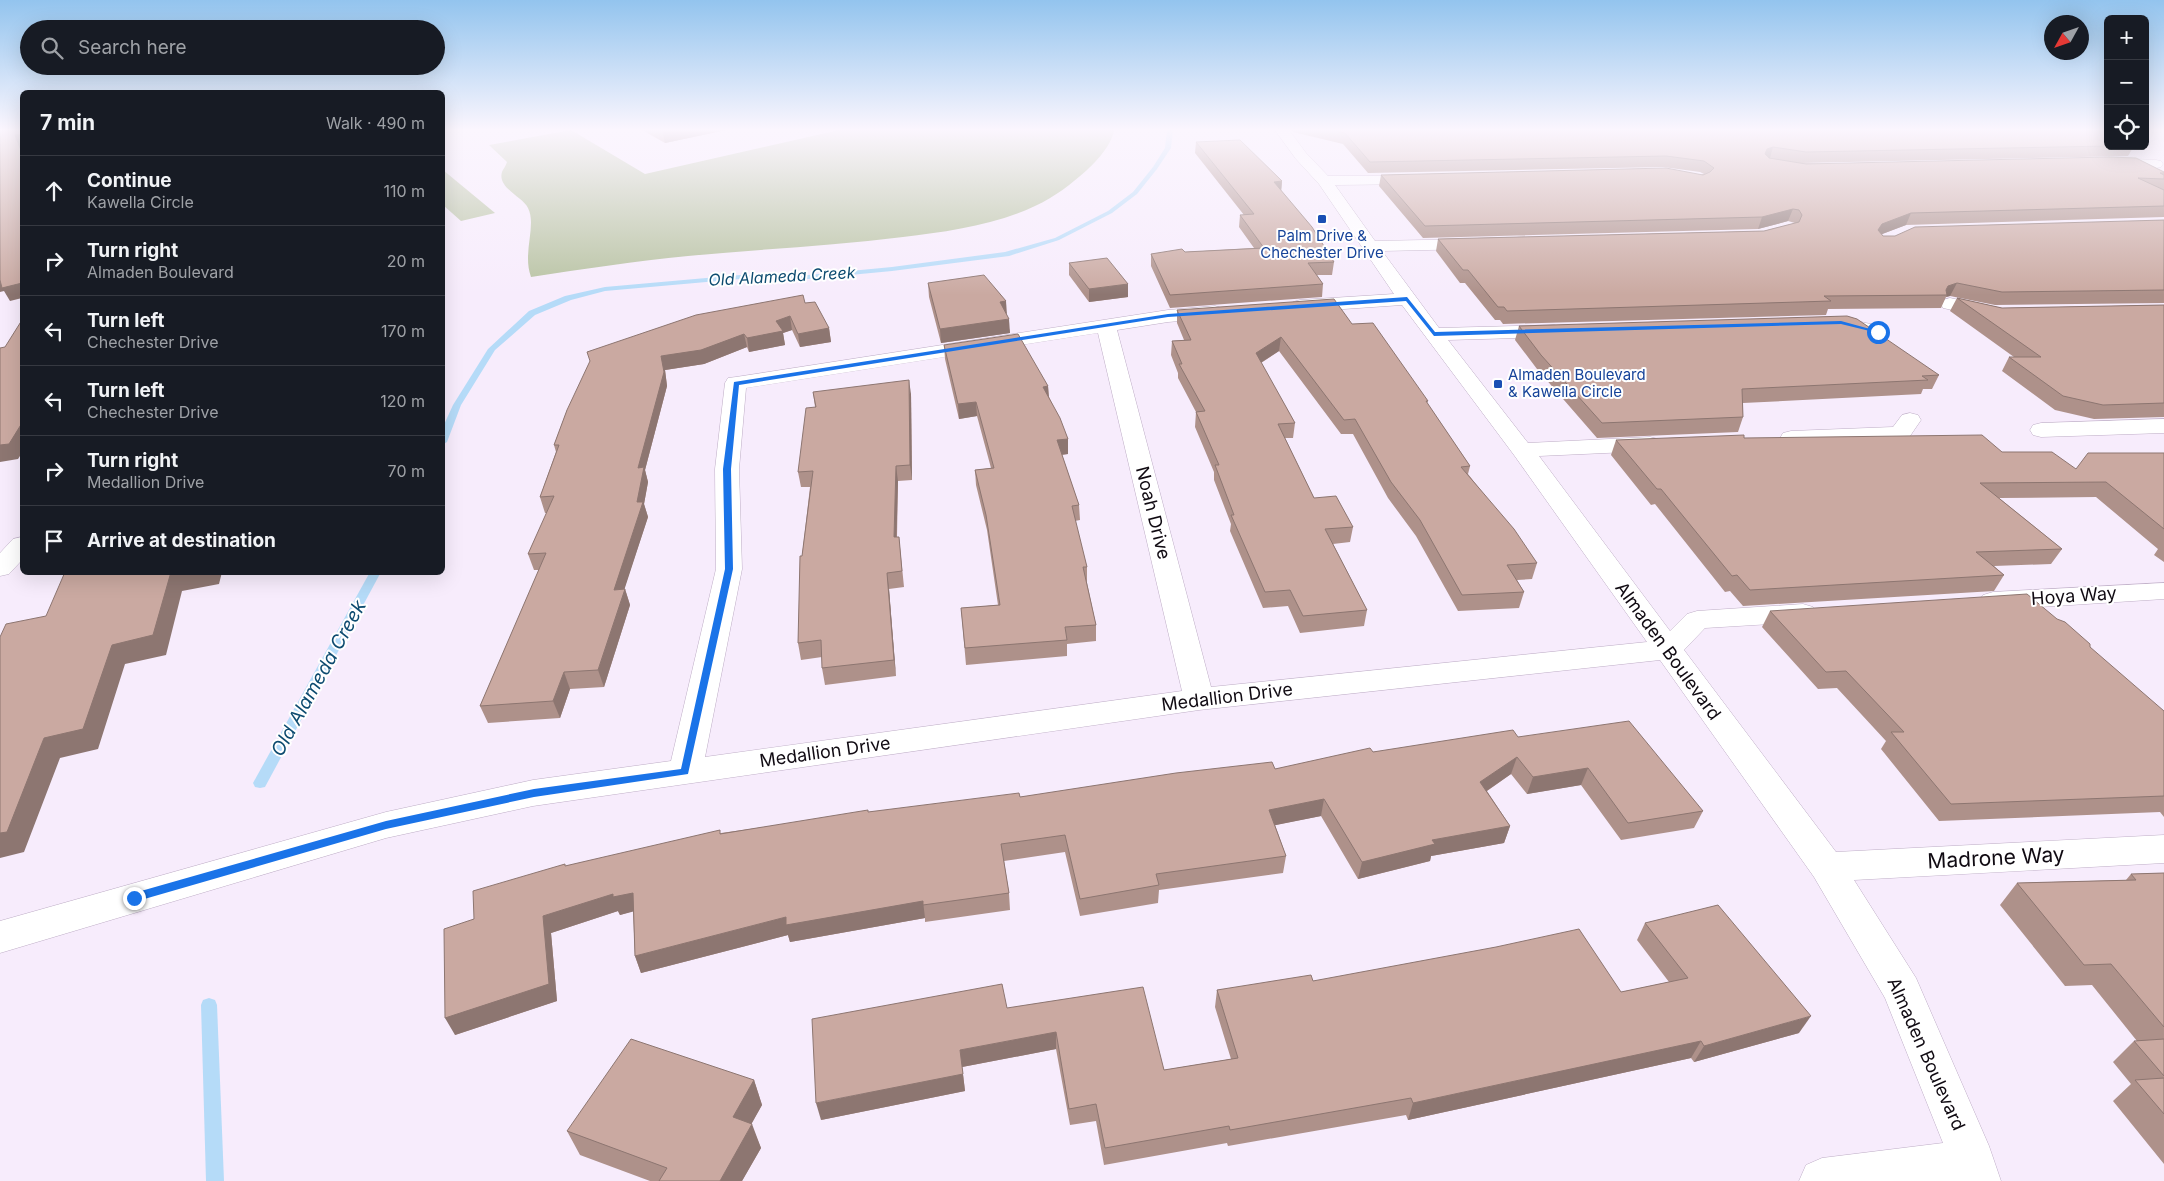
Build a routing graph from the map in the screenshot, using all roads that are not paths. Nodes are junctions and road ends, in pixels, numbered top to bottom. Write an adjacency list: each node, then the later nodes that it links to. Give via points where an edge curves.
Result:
1 (1327, 185): 3 (street, Almaden Boulevard)
2 (1490, 243): 3 (street)
3 (1370, 246): 4 (street, Almaden Boulevard)
4 (1407, 299): 6 (street); 13 (street, Almaden Boulevard)
5 (1950, 304): 8 (street)
6 (1278, 308)
7 (1238, 311): 10 (street, via 1168,316)
8 (2005, 313)
9 (1821, 323): 12 (street, via 1841,322)
10 (1106, 326): 26 (street, Noah Drive); 27 (street, via 736,383 727,469 729,569)
11 (1573, 330): 13 (street)
12 (1878, 332)
13 (1434, 334): 19 (street, Almaden Boulevard)
14 (1910, 420): 17 (street, via 1900,434)
15 (2164, 426): 16 (street)
16 (2041, 430)
17 (1771, 439)
18 (1671, 444): 19 (street)
19 (1522, 450): 25 (street, Almaden Boulevard)
20 (20, 547): 21 (street)
21 (0, 568)
22 (2164, 591): 23 (street, Hoya Way)
23 (1965, 603)
24 (1826, 612): 25 (street, via 1697,620)
25 (1667, 650): 26 (street, Medallion Drive); 29 (street, Almaden Boulevard)
26 (1199, 699): 27 (street, Medallion Drive)
27 (685, 772): 30 (street, Medallion Drive, via 534,793 386,825)
28 (2164, 850): 29 (street, Madrone Way)
29 (1827, 867): 31 (street, Almaden Boulevard, via 1902,990)
30 (0, 937)
31 (1975, 1171): 32 (street)
32 (1822, 1181)

